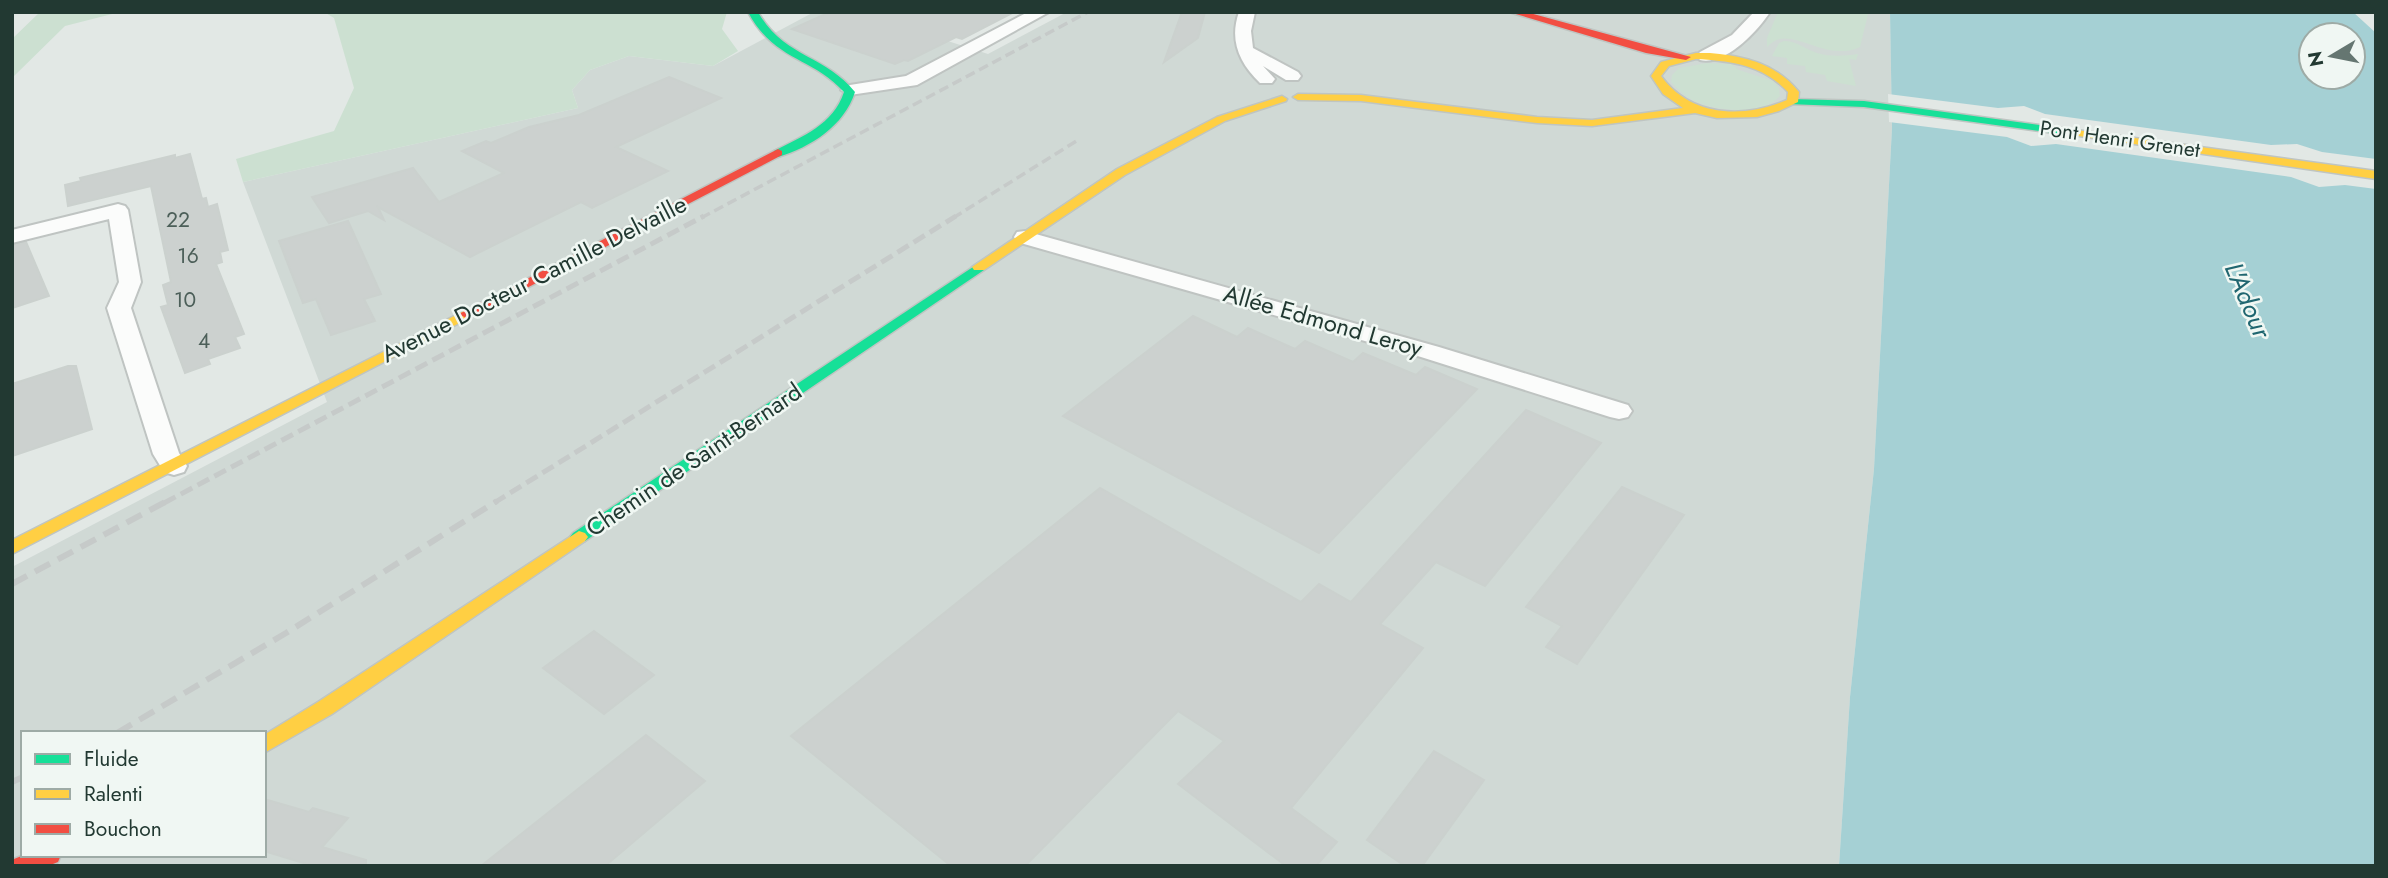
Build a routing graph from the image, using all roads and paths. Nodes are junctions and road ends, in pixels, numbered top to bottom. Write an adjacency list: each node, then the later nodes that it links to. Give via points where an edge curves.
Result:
1 (753, 12): 15 (main road, via 758,29 770,42 838,75)
2 (1041, 12): 15 (street, via 911,81)
3 (1247, 12): 6 (street, via 1241,26)
4 (1508, 14): 8 (main road, Pont Henri Grenet); 10 (main road)
5 (1759, 17): 7 (street, via 1731,45); 9 (street, via 1761,29 1752,46)
6 (1243, 46): 11 (street); 14 (street)
7 (1706, 56): 8 (main road, Pont Henri Grenet); 9 (main road, Pont Henri Grenet)
8 (1686, 57): 10 (main road)
9 (1764, 67): 13 (main road, Pont Henri Grenet)
10 (1650, 75): 19 (main road); 21 (main road, via 1658,104)
11 (1292, 76): 14 (main road, Chemin de Saint-Bernard); 16 (main road, via 1310,86 1308,93)
12 (1314, 81): 20 (main road, via 1381,89)
13 (1788, 82): 17 (main road, Pont Henri Grenet); 18 (main road, via 1794,92)
14 (1263, 84): 16 (main road, via 1267,95); 22 (main road, Chemin de Saint-Bernard, via 1160,136)
15 (850, 90): 27 (main road, Avenue Docteur Camille Delvaille, via 849,106 841,116 810,138)
16 (1290, 98): 20 (main road, via 1361,98); 22 (main road, Chemin de Saint-Bernard, via 1221,119)
17 (1832, 99): 18 (main road, Pont Henri Grenet); 23 (main road, Pont Henri Grenet)
18 (1792, 102): 19 (main road, via 1783,110 1756,115)
19 (1699, 109): 21 (main road)
20 (1476, 112): 21 (main road, via 1592,123)
21 (1638, 119)
22 (1121, 172): 25 (main road, Chemin de Saint-Bernard)
23 (2376, 175)
24 (12, 237): 27 (street, via 118,210 130,282 119,308 166,454)
25 (1025, 237): 26 (street, Allée Edmond Leroy); 29 (main road, Chemin de Saint-Bernard)
26 (1619, 411)
27 (174, 466): 28 (main road, Avenue Docteur Camille Delvaille)
28 (12, 548)
29 (266, 744)
30 (45, 857): 31 (main road)
31 (22, 866)

